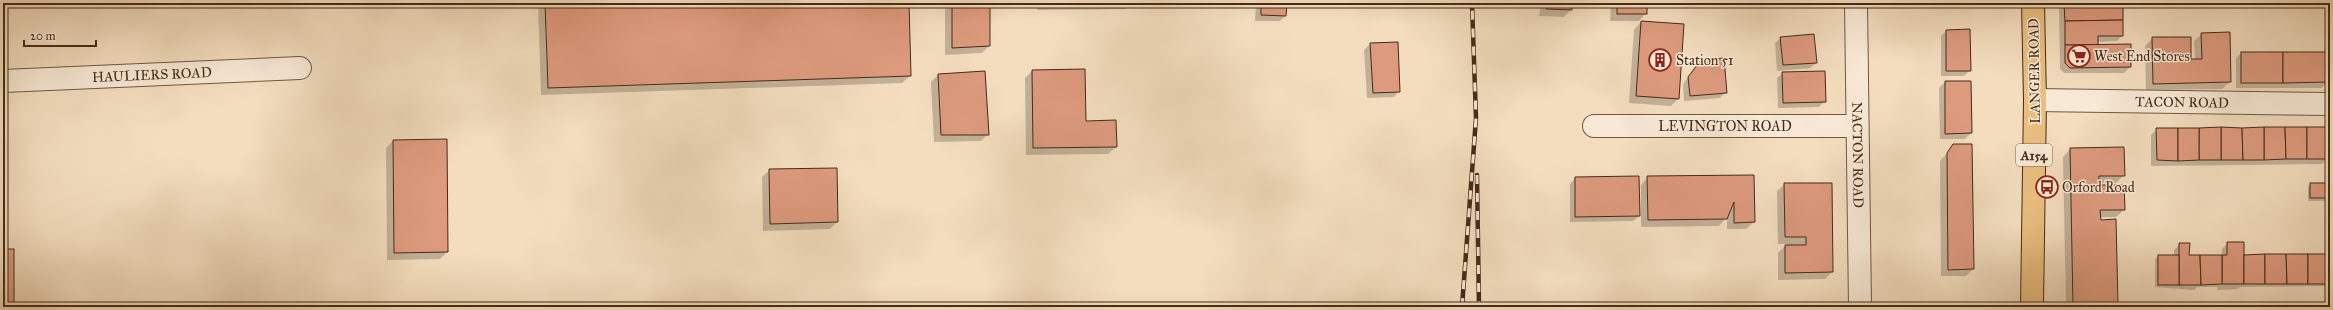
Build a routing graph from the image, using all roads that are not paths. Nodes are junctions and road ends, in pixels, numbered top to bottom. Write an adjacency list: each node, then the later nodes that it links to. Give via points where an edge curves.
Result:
1 (1856, 3): 8 (street, NACTON ROAD)
2 (2033, 3): 5 (main road, LANGER ROAD / A154)
3 (300, 68): 4 (street, HAULIERS ROAD)
4 (3, 81)
5 (2035, 100): 6 (street, TACON ROAD); 10 (main road, LANGER ROAD / A154)
6 (2330, 104)
7 (1594, 126): 8 (street, LEVINGTON ROAD)
8 (1857, 126): 9 (street, NACTON ROAD)
9 (1860, 307)
10 (2032, 307)

